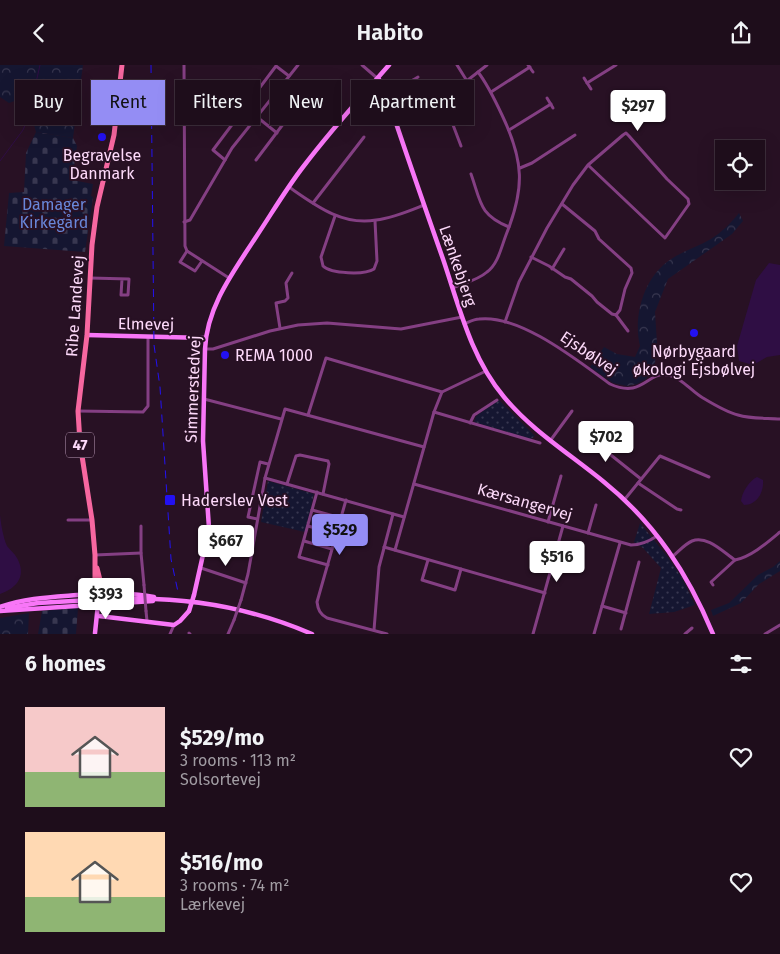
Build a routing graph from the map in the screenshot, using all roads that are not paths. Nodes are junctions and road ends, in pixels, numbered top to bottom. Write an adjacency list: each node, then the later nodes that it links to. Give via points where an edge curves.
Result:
1 (122, 65): 53 (main road, Ribe Landevej / 47, via 114,135 94,224)
2 (184, 65): 45 (street)
3 (298, 65): 12 (street)
4 (362, 65): 14 (street)
5 (389, 65): 14 (street, Simmerstedvej)
6 (457, 65): 17 (street)
7 (487, 65): 10 (street)
8 (616, 65): 19 (street)
9 (529, 66): 11 (street); 21 (street)
10 (478, 72): 18 (street); 21 (street)
11 (533, 72)
12 (289, 76): 23 (street); 34 (street, via 276,66 218,143 213,150)
13 (418, 77): 16 (street)
14 (378, 78): 39 (street, Simmerstedvej, via 332,130)
15 (584, 78): 19 (street)
16 (414, 80)
17 (466, 80)
18 (468, 80)
19 (587, 83): 20 (street)
20 (591, 89)
21 (490, 92): 29 (street)
22 (547, 98): 29 (street, via 552,106)
23 (260, 113)
24 (260, 119): 30 (street)
25 (251, 125): 34 (street)
26 (283, 125): 30 (street)
27 (397, 125): 42 (street, Lænkebjerg)
28 (453, 125): 33 (street)
29 (509, 130): 37 (street)
30 (277, 133): 35 (street)
31 (575, 135): 37 (street)
32 (364, 137): 40 (street)
33 (461, 146)
34 (226, 160): 45 (street, via 190,220)
35 (256, 161)
36 (588, 165): 36 (street, via 665,238 689,204 688,199 626,133); 41 (street)
37 (520, 168): 46 (street, via 518,195)
38 (471, 174): 46 (street, via 484,211 496,222)
39 (289, 187): 40 (street); 54 (street, Simmerstedvej)
40 (313, 203): 43 (street)
41 (562, 204): 49 (street); 57 (street, via 631,267 632,273)
42 (424, 205): 44 (street); 56 (street, Lænkebjerg)
43 (335, 216): 44 (street); 44 (street, via 321,257 323,266 332,271 366,273 374,269 377,261)
44 (375, 221)
45 (184, 222): 48 (street)
46 (509, 227): 56 (street, via 496,261 488,272)
47 (564, 249): 51 (street)
48 (187, 251): 50 (street); 50 (street, via 180,262 195,271)
49 (532, 257): 51 (street); 59 (street, via 519,282)
50 (202, 261): 54 (street)
51 (552, 269): 57 (street, via 571,279)
52 (292, 273): 61 (street, via 286,283 288,298 276,303)
53 (90, 278): 55 (street); 63 (main road, Ribe Landevej / 47)
54 (229, 278): 65 (street, Simmerstedvej)
55 (122, 279): 55 (street, via 129,279 128,295 121,295)
56 (452, 288): 58 (street, Lænkebjerg)
57 (616, 315): 62 (street)
58 (462, 317): 60 (street, Lænkebjerg); 61 (street, via 401,329 327,323)
59 (506, 322): 60 (street, Ejsbølvej, via 486,318); 76 (street, Ejsbølvej, via 551,342 618,387 635,388 666,374 703,399 737,415)
60 (464, 324): 67 (street, Lænkebjerg)
61 (280, 328): 66 (street)
62 (628, 331)
63 (87, 335): 64 (street, Elmevej); 71 (main road, Ribe Landevej / 47)
64 (148, 337): 65 (street, Elmevej); 71 (street, via 148,406 142,412)
65 (205, 338): 66 (street, Simmerstedvej)
66 (205, 349): 69 (street, Simmerstedvej)
67 (486, 371): 68 (street); 79 (street, Lænkebjerg, via 503,396)
68 (442, 392): 73 (street); 74 (street, via 326,358)
69 (204, 399): 75 (street); 123 (street, Simmerstedvej, via 204,454 210,516)
70 (497, 399): 77 (street, via 474,415)
71 (78, 411): 102 (main road, Ribe Landevej / 47)
72 (572, 411): 79 (street)
73 (434, 412): 77 (street); 81 (street)
74 (308, 415): 75 (street, via 285,409); 81 (street)
75 (281, 419): 82 (street)
76 (780, 419)
77 (470, 423): 80 (street)
78 (582, 432): 86 (street)
79 (550, 441): 92 (street, Lænkebjerg)
80 (540, 443)
81 (424, 447): 89 (street)
82 (268, 464): 85 (street); 100 (street, via 260,461 252,497 248,517)
83 (561, 476): 103 (street)
84 (709, 477): 86 (street, via 660,456)
85 (264, 478): 88 (street); 100 (street)
86 (641, 479): 87 (street)
87 (638, 483): 92 (street); 96 (street)
88 (287, 484): 90 (street); 91 (street, via 296,456 324,459 329,464)
89 (414, 484): 98 (street); 103 (street, Kærsangervej)
90 (317, 492): 91 (street); 95 (street)
91 (323, 494): 93 (street)
92 (625, 499): 110 (street, Lænkebjerg)
93 (346, 501): 97 (street); 99 (street)
94 (596, 505): 109 (street)
95 (312, 510): 99 (street); 105 (street)
96 (681, 510)
97 (393, 514): 98 (street); 113 (street)
98 (404, 517): 115 (street)
99 (341, 518): 108 (street)
100 (257, 519): 125 (street)
101 (68, 520): 102 (street)
102 (92, 520): 117 (main road, Ribe Landevej / 47)
103 (548, 522): 106 (street, Kærsangervej)
104 (141, 526): 116 (street)
105 (308, 526): 108 (street); 111 (street)
106 (564, 526): 109 (street, Kærsangervej); 127 (street)
107 (780, 532): 119 (street, via 756,550)
108 (337, 533): 114 (street)
109 (588, 533): 112 (street, Kærsangervej)
110 (657, 536): 112 (street, Kærsangervej, via 640,545); 118 (street, Lænkebjerg)
111 (304, 541): 114 (street); 122 (street, via 299,557)
112 (620, 543): 133 (street)
113 (384, 547): 115 (street); 142 (street)
114 (332, 549): 122 (street)
115 (395, 550): 120 (street)
116 (141, 553): 117 (street); 137 (street, bridge)
117 (95, 555): 128 (main road, Ribe Landevej / 47); 128 (main road, Ribe Landevej / 47)
118 (673, 556): 119 (street, via 690,542 702,540); 151 (street, Lænkebjerg)
119 (735, 559): 126 (street, via 710,582)
120 (428, 560): 124 (street); 124 (street, via 422,580 455,590)
121 (639, 562): 135 (street)
122 (328, 565): 142 (street, via 317,602 320,612 327,618)
123 (201, 568): 125 (street); 138 (street, Simmerstedvej, bridge, via 189,611)
124 (461, 569): 127 (street)
125 (246, 583): 145 (street, bridge)
126 (713, 585)
127 (545, 593): 148 (street)
128 (98, 594): 130 (street, via 141,594); 132 (main road, Ribe Landevej / 47); 134 (street, via 29,599)
129 (105, 599): 130 (street)
130 (168, 599): 132 (street); 146 (street, via 247,612)
131 (90, 600): 134 (street)
132 (98, 605): 134 (street); 136 (street); 143 (street)
133 (602, 606): 135 (street); 149 (street)
134 (0, 609)
135 (626, 613): 141 (street)
136 (99, 616): 137 (street); 143 (street)
137 (147, 621): 138 (street)
138 (174, 625): 144 (street)
139 (780, 625): 152 (street)
140 (692, 628): 150 (street)
141 (621, 629)
142 (374, 631): 147 (street)
143 (94, 633)
144 (170, 634)
145 (228, 634)
146 (312, 634)
147 (387, 634)
148 (533, 634)
149 (594, 634)
150 (684, 634)
151 (713, 634)
152 (765, 634)

